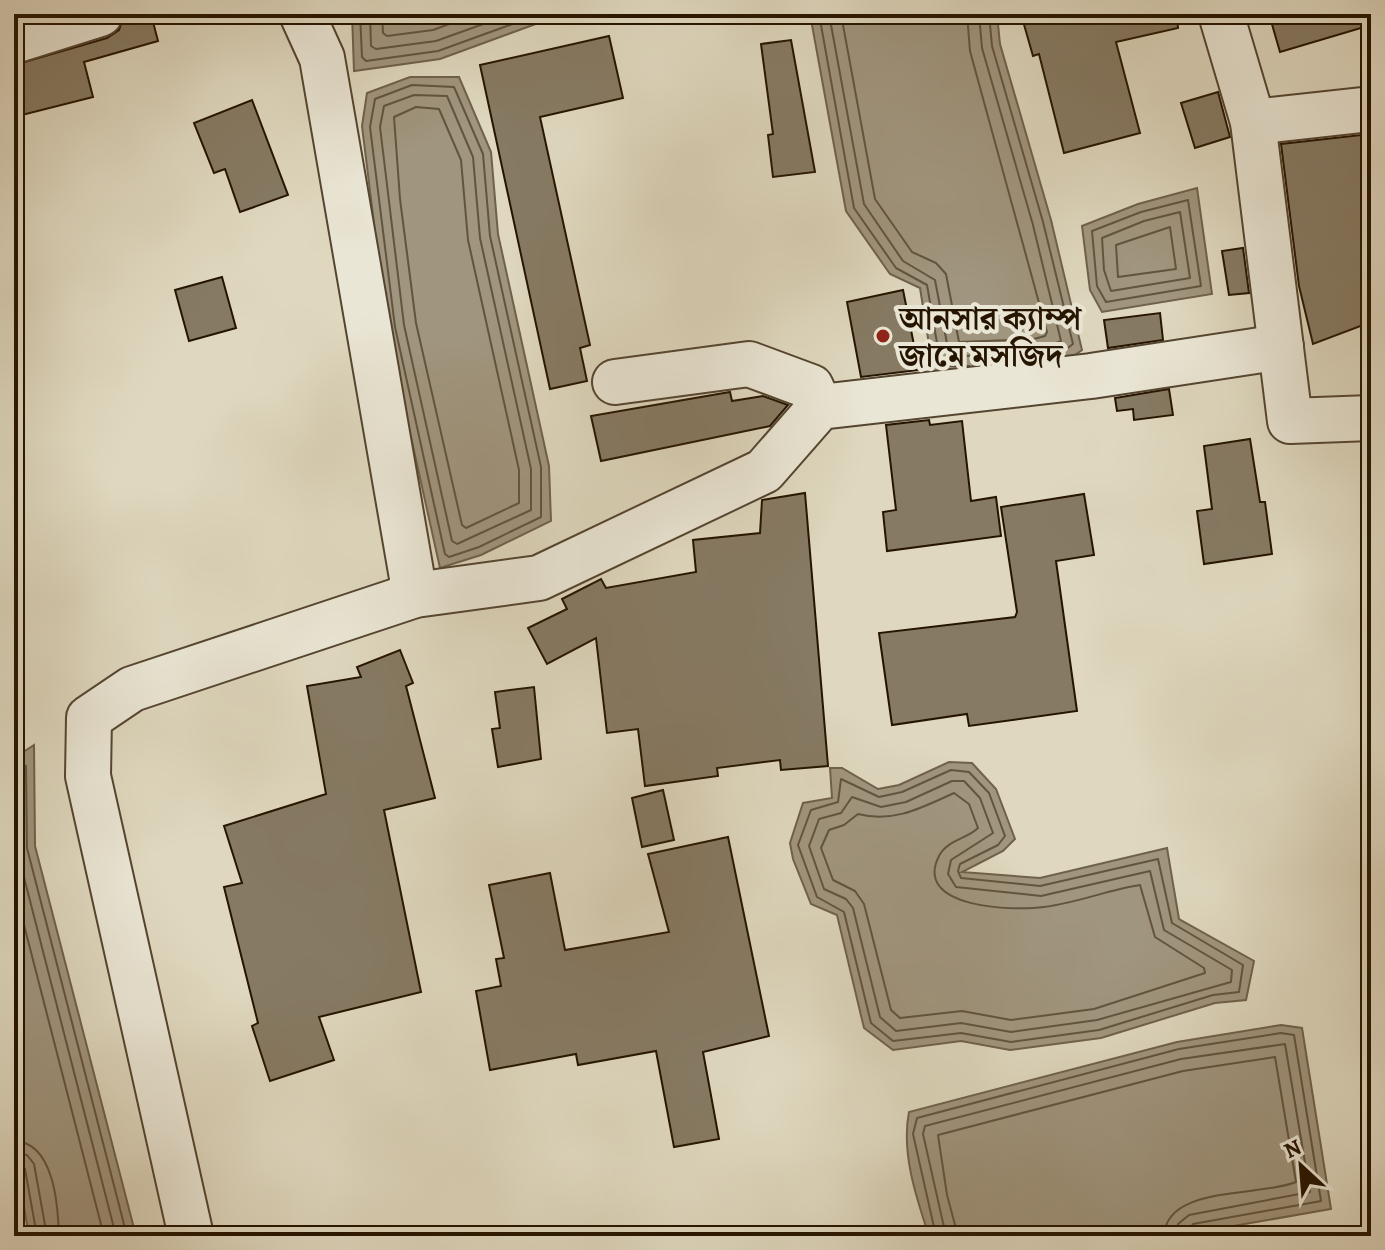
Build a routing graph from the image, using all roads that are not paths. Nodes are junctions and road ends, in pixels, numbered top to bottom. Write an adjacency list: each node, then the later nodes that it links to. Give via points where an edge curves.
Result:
1 (100, 14): 4 (street)
2 (302, 14): 11 (street, via 322,58)
3 (1221, 14): 6 (street)
4 (14, 41)
5 (1371, 109): 6 (street)
6 (1253, 122): 7 (street)
7 (1281, 347): 9 (street, via 1091,376); 10 (street, via 1290,421)
8 (615, 382): 9 (street, via 749,364 811,387)
9 (820, 407): 11 (street, via 764,471 539,578)
10 (1371, 418)
11 (415, 595): 12 (street, via 132,689 89,718 88,776)
12 (191, 1236)

